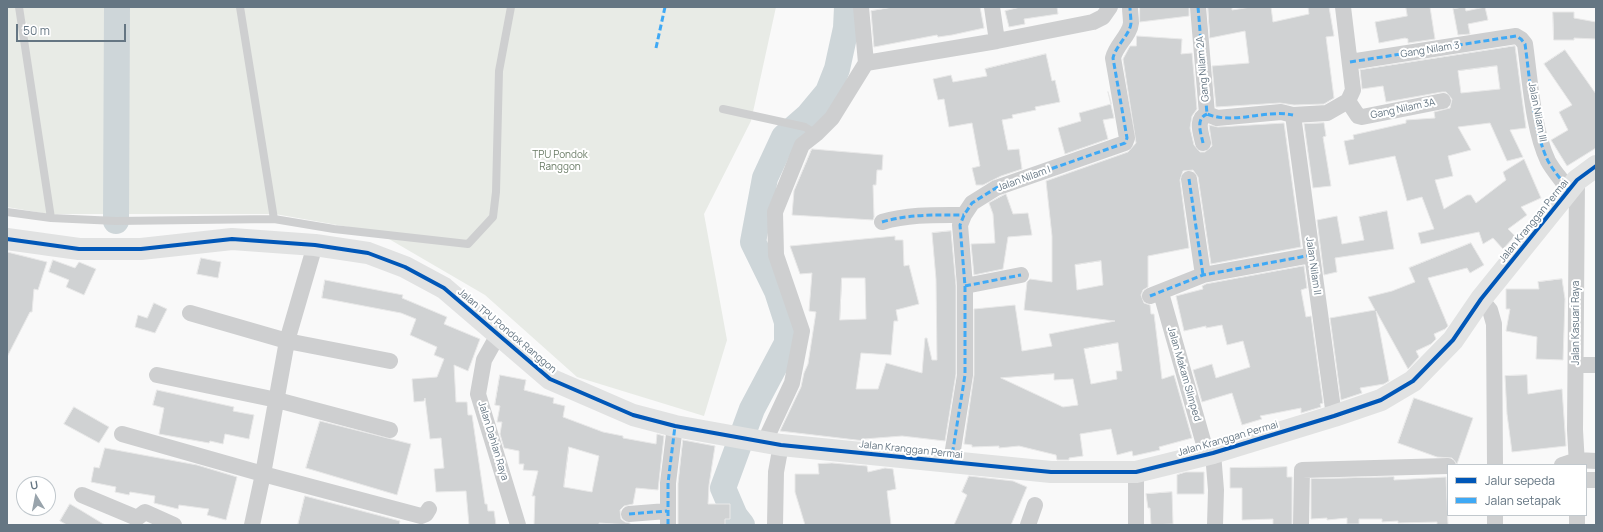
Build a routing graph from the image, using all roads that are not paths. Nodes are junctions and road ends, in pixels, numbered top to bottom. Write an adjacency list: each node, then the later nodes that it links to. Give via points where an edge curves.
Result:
1 (18, 7): 26 (lane)
2 (240, 7): 27 (lane)
3 (511, 7): 27 (lane, via 499,71 493,217 468,244 334,229)
4 (861, 7): 13 (street)
5 (992, 7): 11 (street)
6 (1110, 7): 11 (street, via 1103,17 1094,22)
7 (1130, 7): 25 (street, Jalan Nilam I, via 1131,24 1113,58 1127,138 1125,143 996,188 972,203)
8 (1198, 7): 17 (street, Gang Nilam 2A)
9 (1343, 7): 12 (street)
10 (1510, 36): 12 (street, Gang Nilam 3); 23 (street, Jalan Nilam III, via 1516,36 1524,44 1541,138 1548,161)
11 (997, 41): 13 (street)
12 (1350, 62): 14 (street, via 1353,90)
13 (866, 63): 19 (street, via 832,118)
14 (1348, 101): 15 (street, Gang Nilam 3A, via 1358,116 1362,117); 18 (street, Gang Nilam 2A, via 1327,113)
15 (1443, 101)
16 (723, 109): 19 (lane, via 783,121)
17 (1207, 114): 18 (street, Gang Nilam 2A, via 1217,118 1281,112); 20 (street, via 1200,120)
18 (1293, 115): 31 (street, Jalan Nilam II)
19 (810, 130): 49 (street, via 775,212 776,255 802,331 792,383)
20 (1203, 143)
21 (1596, 166): 23 (street, Jalan Kranggan Permai)
22 (1189, 179): 33 (street)
23 (1573, 186): 35 (street, Jalan Kranggan Permai); 40 (street, Jalan Kasuari Raya)
24 (7, 212): 26 (lane)
25 (964, 215): 28 (street, via 916,215); 34 (street, via 960,224)
26 (51, 218): 27 (lane, via 116,221)
27 (274, 219)
28 (882, 222)
29 (7, 241): 30 (street, Jalan TPU Pondok Ranggon, via 79,249 141,249 232,239)
30 (315, 246): 37 (street, Jalan TPU Pondok Ranggon, via 368,253 405,267 444,288); 38 (street)
31 (1312, 255): 33 (street); 44 (street, Jalan Nilam II)
32 (1021, 275): 34 (street)
33 (1202, 275): 50 (street, Jalan Makam Slimped, via 1156,294)
34 (965, 286): 52 (street, via 965,375)
35 (1481, 299): 44 (street, Jalan Kranggan Permai, via 1453,340 1414,381 1380,400); 54 (street, via 1490,310 1494,324)
36 (190, 313): 38 (street)
37 (498, 335): 45 (street, Jalan TPU Pondok Ranggon, via 550,379 633,415); 66 (street, Jalan Dahlan Raya, via 484,360 478,394)
38 (287, 341): 39 (street); 43 (street)
39 (390, 361)
40 (1576, 365): 41 (street); 53 (street, Jalan Kasuari Raya)
41 (1596, 365)
42 (157, 375): 43 (street)
43 (277, 400): 46 (street); 57 (street)
44 (1334, 416): 50 (street, Jalan Kranggan Permai)
45 (675, 426): 47 (street, Jalan TPU Pondok Ranggon); 62 (street, via 668,483)
46 (390, 430)
47 (711, 433): 49 (street, Jalan Kranggan Permai)
48 (122, 434): 57 (street)
49 (767, 443): 52 (street, Jalan Kranggan Permai); 67 (street, via 776,472)
50 (1210, 454): 56 (street, Jalan Kranggan Permai); 70 (street, Jalan Makam Slimped, via 1216,490)
51 (1596, 461): 53 (street)
52 (951, 462): 56 (street, Jalan Kranggan Permai, via 1051,472)
53 (1572, 463)
54 (1495, 464)
55 (1447, 466): 71 (street, via 1302,470)
56 (1136, 472): 69 (street)
57 (264, 474): 60 (street, via 421,516); 65 (street)
58 (82, 495): 63 (street)
59 (1035, 505): 68 (street)
60 (429, 509)
61 (629, 514): 62 (street)
62 (668, 518)
63 (137, 521): 64 (street, via 145,512)
64 (174, 525)
65 (252, 525)
66 (518, 525)
67 (776, 525)
68 (1028, 525)
69 (1136, 525)
70 (1215, 525)
71 (1301, 525)

